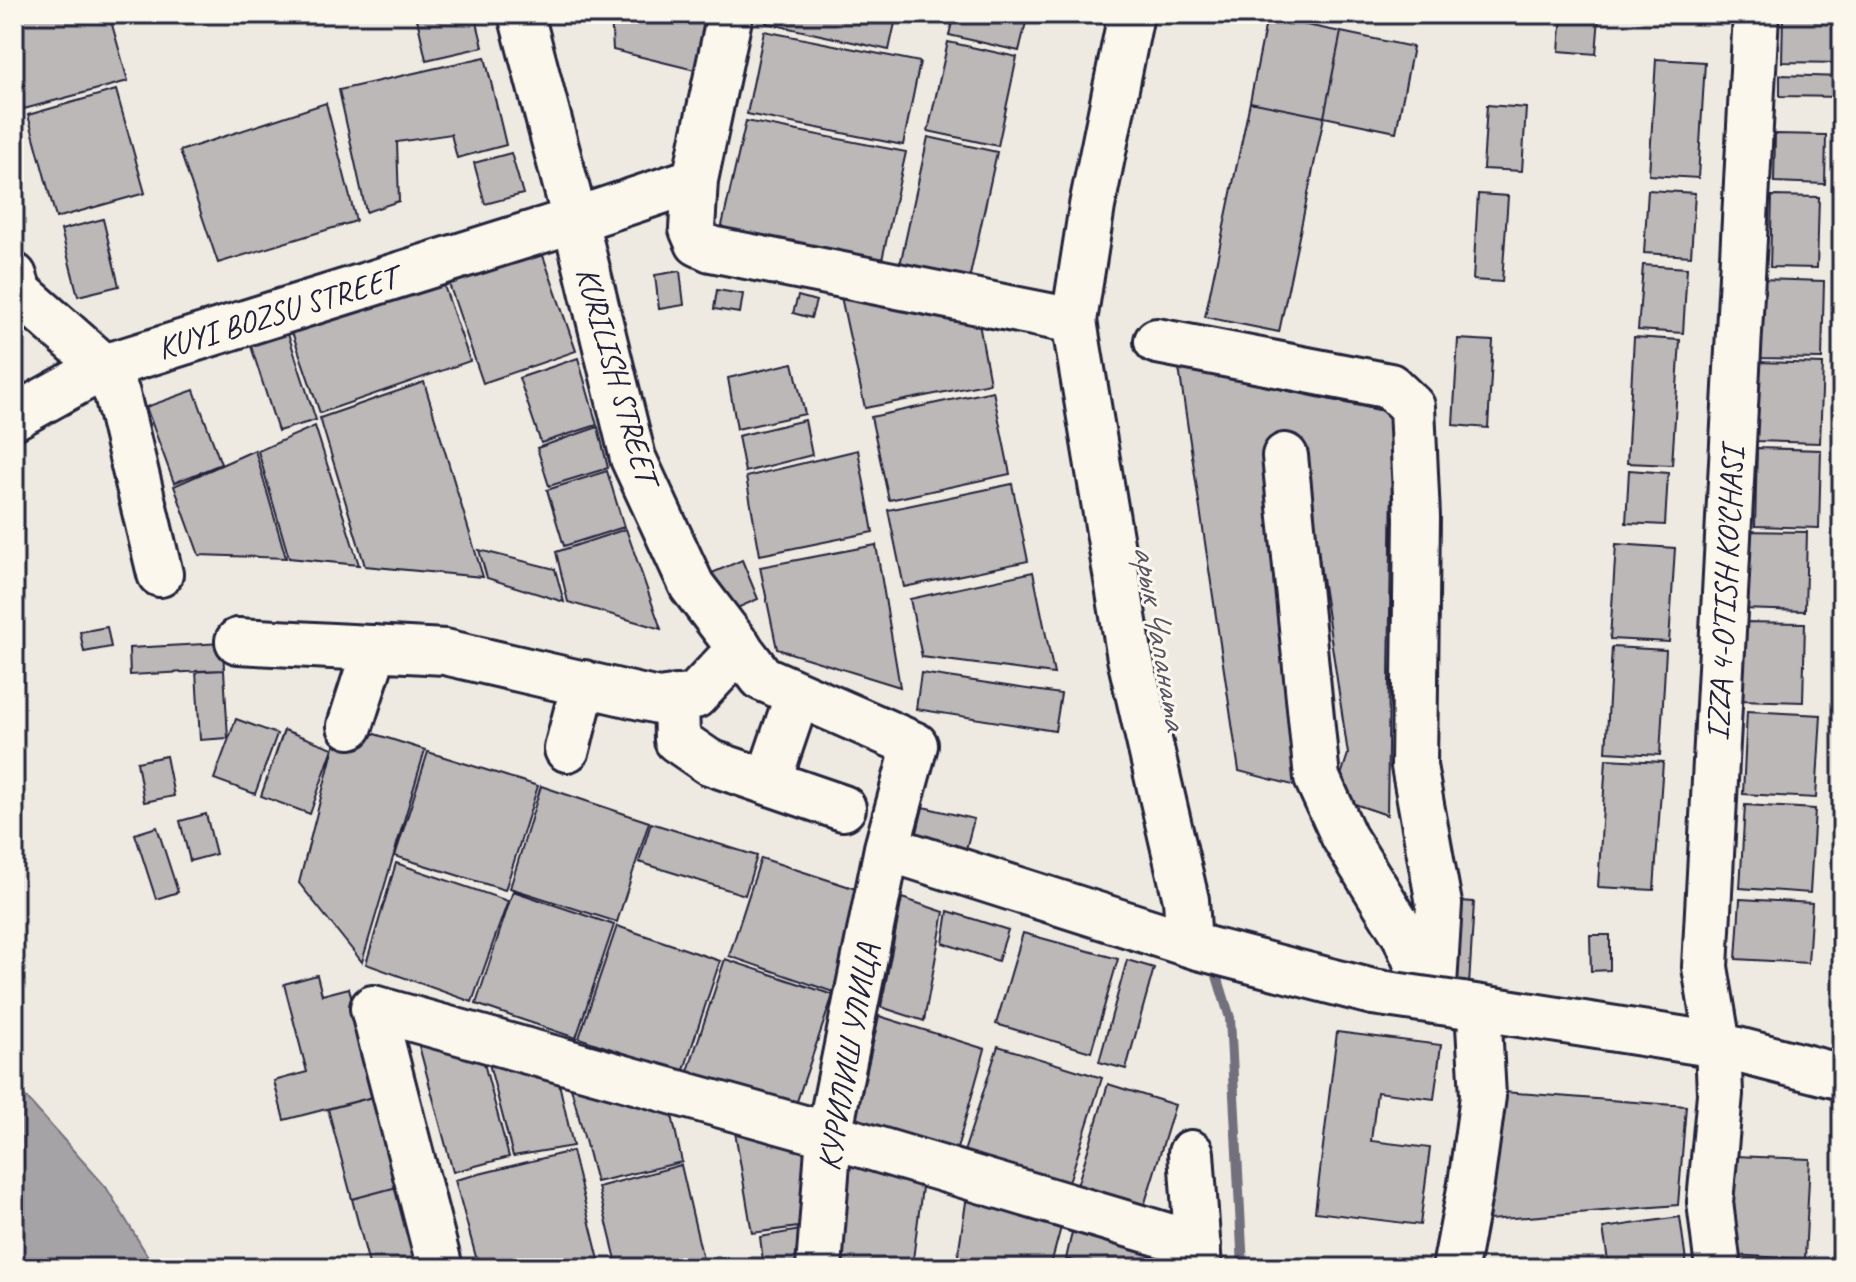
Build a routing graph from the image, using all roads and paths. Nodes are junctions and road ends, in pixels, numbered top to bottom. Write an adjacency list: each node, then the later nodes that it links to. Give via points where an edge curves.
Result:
1 (521, 14): 6 (street, KURILISH STREET)
2 (730, 14): 5 (street)
3 (1131, 14): 8 (street)
4 (1756, 14): 27 (street, IZZA 4-O'TISH KO'CHASI, via 1705,967)
5 (695, 180): 6 (street, KUYI BOZSU STREET); 8 (street, via 692,229 698,243 711,249)
6 (575, 220): 10 (street, KUYI BOZSU STREET); 16 (street, KURILISH STREET, via 633,458 692,586)
7 (14, 276): 10 (street, via 19,292)
8 (1074, 321): 25 (street, via 1130,658)
9 (1157, 341): 26 (street, via 1390,386 1412,407 1417,517 1414,766)
10 (104, 367): 11 (street, KUYI BOZSU STREET); 13 (street, via 117,394)
11 (14, 417)
12 (1285, 456): 26 (street, via 1317,778 1344,837 1405,936)
13 (160, 574)
14 (238, 641): 15 (street)
15 (375, 648): 17 (street, via 445,652); 20 (street)
16 (740, 648): 18 (street, KURILISH STREET, via 762,678); 19 (street, via 695,696)
17 (584, 683): 19 (street, via 658,701); 21 (street)
18 (798, 694): 22 (street); 24 (street, KURILISH STREET, via 915,745)
19 (676, 698): 22 (street, via 677,740 709,762)
20 (350, 726)
21 (567, 749)
22 (768, 782): 23 (street)
23 (843, 808)
24 (887, 848): 25 (street); 29 (street, КУРИЛИШ УЛИЦА)
25 (1193, 946): 26 (street, bridge, via 1373,992)
26 (1458, 1005): 27 (street); 34 (street, via 1483,1096)
27 (1718, 1045): 28 (street); 35 (street, IZZA 4-O'TISH KO'CHASI, via 1720,1094 1710,1202)
28 (1842, 1077)
29 (829, 1135): 31 (street); 32 (street, via 373,1008); 33 (street, КУРИЛИШ УЛИЦА)
30 (1191, 1153): 31 (street)
31 (1199, 1256)
32 (440, 1268)
33 (819, 1268)
34 (1455, 1268)
35 (1718, 1268)

